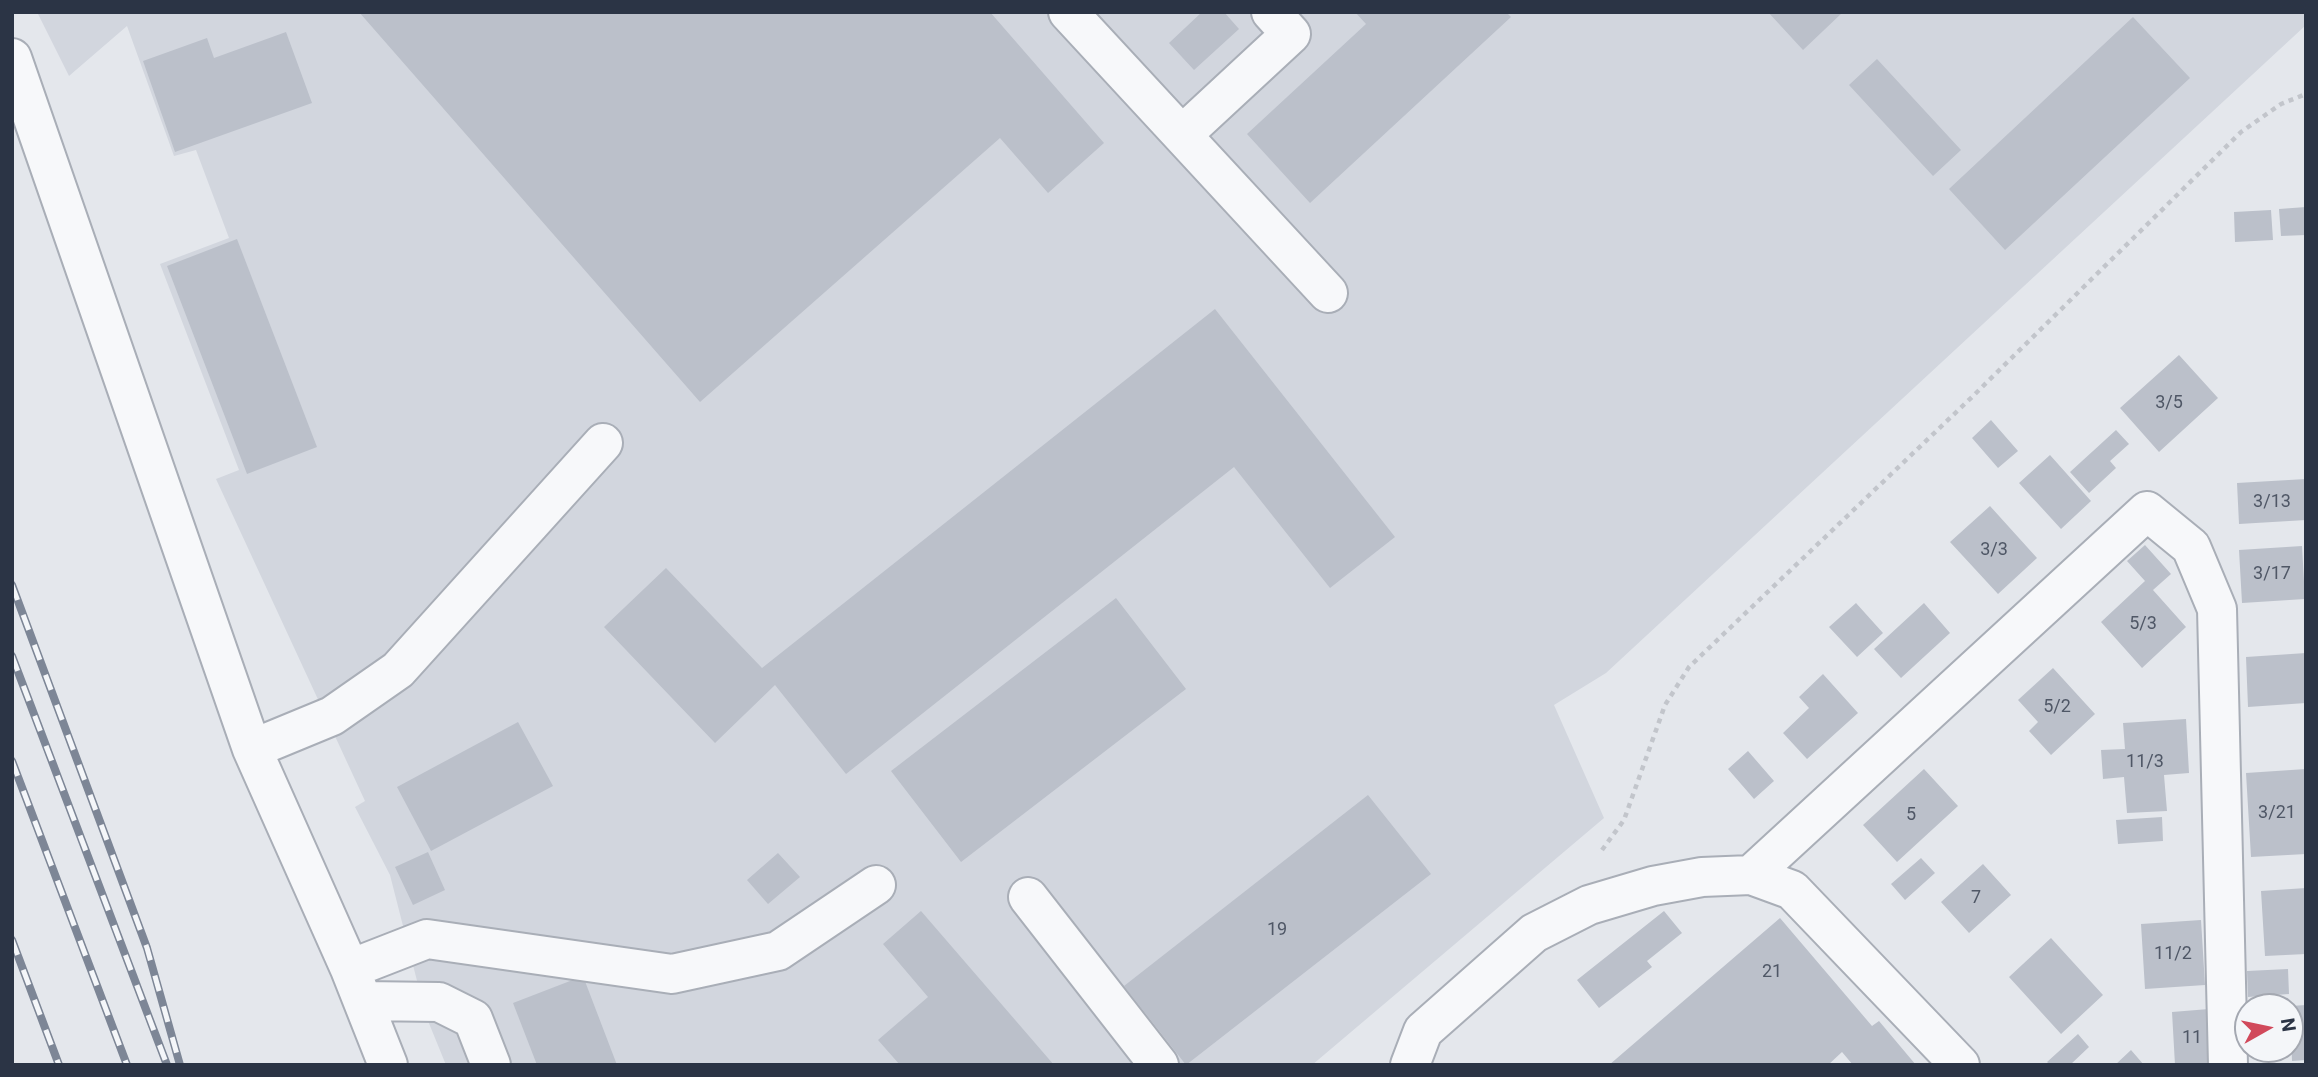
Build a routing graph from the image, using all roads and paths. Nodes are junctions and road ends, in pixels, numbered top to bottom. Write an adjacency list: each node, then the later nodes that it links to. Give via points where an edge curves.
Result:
1 (1068, 12): 5 (street)
2 (1271, 12): 5 (street, via 1292,34)
3 (12, 58): 8 (street)
4 (2306, 94): 9 (path, via 2281,104 2241,132 1689,667 1665,705 1624,820)
5 (1182, 135): 6 (street)
6 (1328, 293)
7 (603, 443): 8 (street, via 398,670 332,716)
8 (252, 748): 13 (street)
9 (1602, 850)
10 (1751, 875): 17 (street, via 1653,886 1589,905 1534,933 1423,1031); 18 (street, via 1792,890); 19 (street, via 2147,512 2191,547 2217,609)
11 (876, 886): 13 (street, via 778,951 671,974 427,939)
12 (1028, 897): 16 (street)
13 (357, 985): 14 (street); 15 (street, via 439,1002 474,1019)
14 (388, 1065)
15 (491, 1065)
16 (1159, 1065)
17 (1410, 1065)
18 (1960, 1065)
19 (2228, 1065)

